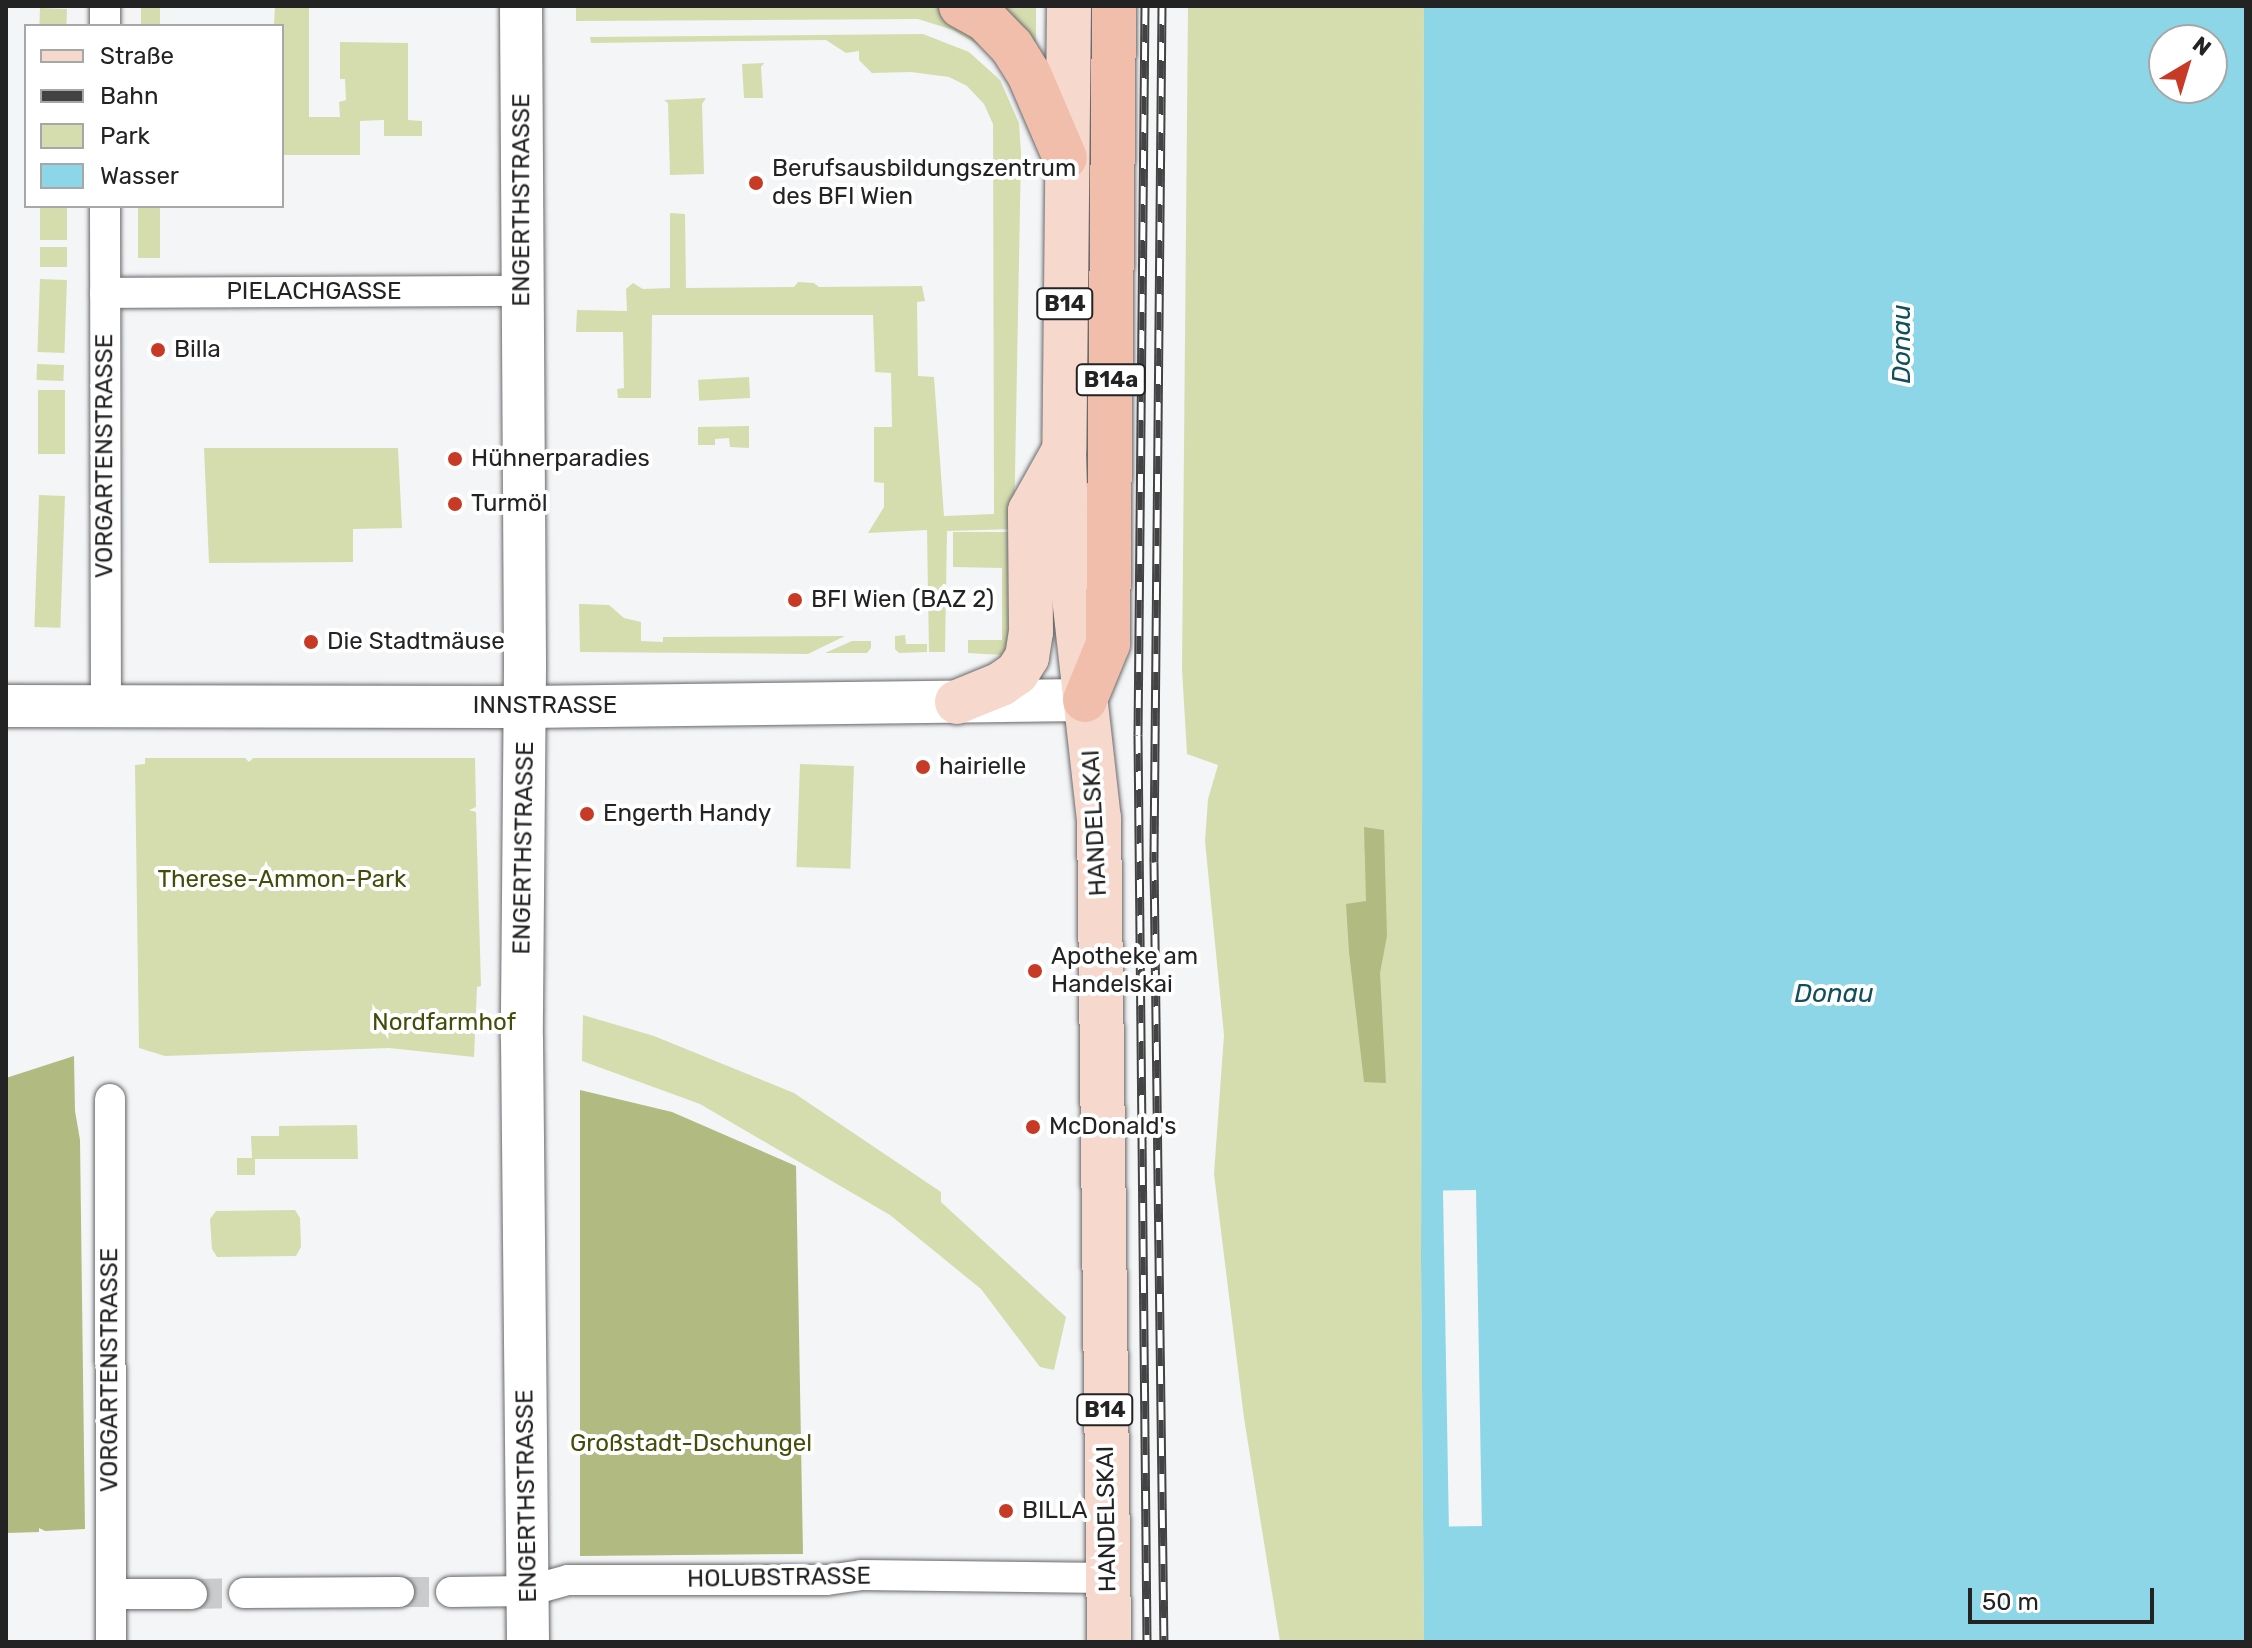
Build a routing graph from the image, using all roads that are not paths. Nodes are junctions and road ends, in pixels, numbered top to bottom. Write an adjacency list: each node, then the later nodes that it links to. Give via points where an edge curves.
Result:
1 (521, 6): 7 (street, ENGERTHSTRASSE)
2 (961, 6): 5 (highway, via 986,20 1012,47)
3 (1069, 6): 5 (main road, HANDELSKAI / B14)
4 (1114, 6): 10 (highway, B14a, via 1108,644)
5 (1065, 158): 9 (main road, HANDELSKAI / B14)
6 (105, 208): 8 (street, VORGARTENSTRASSE)
7 (522, 291): 8 (street, PIELACHGASSE); 14 (street, ENGERTHSTRASSE)
8 (105, 293): 13 (street, VORGARTENSTRASSE)
9 (1064, 450): 10 (main road, HANDELSKAI / B14, via 1066,526); 11 (main road, via 1030,511 1027,657 1001,684)
10 (1085, 700): 11 (street, INNSTRASSE); 16 (main road, HANDELSKAI / B14, via 1099,818)
11 (957, 702): 14 (street, INNSTRASSE)
12 (6, 706): 13 (street, INNSTRASSE)
13 (106, 706): 14 (street, INNSTRASSE)
14 (525, 707): 17 (street, ENGERTHSTRASSE, via 522,1039)
15 (110, 1099): 21 (street, VORGARTENSTRASSE)
16 (1108, 1578): 17 (street, HOLUBSTRASSE, via 568,1580); 25 (main road, HANDELSKAI / B14)
17 (528, 1591): 19 (street, HOLUBSTRASSE); 24 (street, ENGERTHSTRASSE)
18 (399, 1592): 20 (street)
19 (451, 1592)
20 (244, 1593)
21 (111, 1594): 22 (street); 23 (street, VORGARTENSTRASSE)
22 (192, 1594)
23 (111, 1642)
24 (528, 1642)
25 (1109, 1642)

